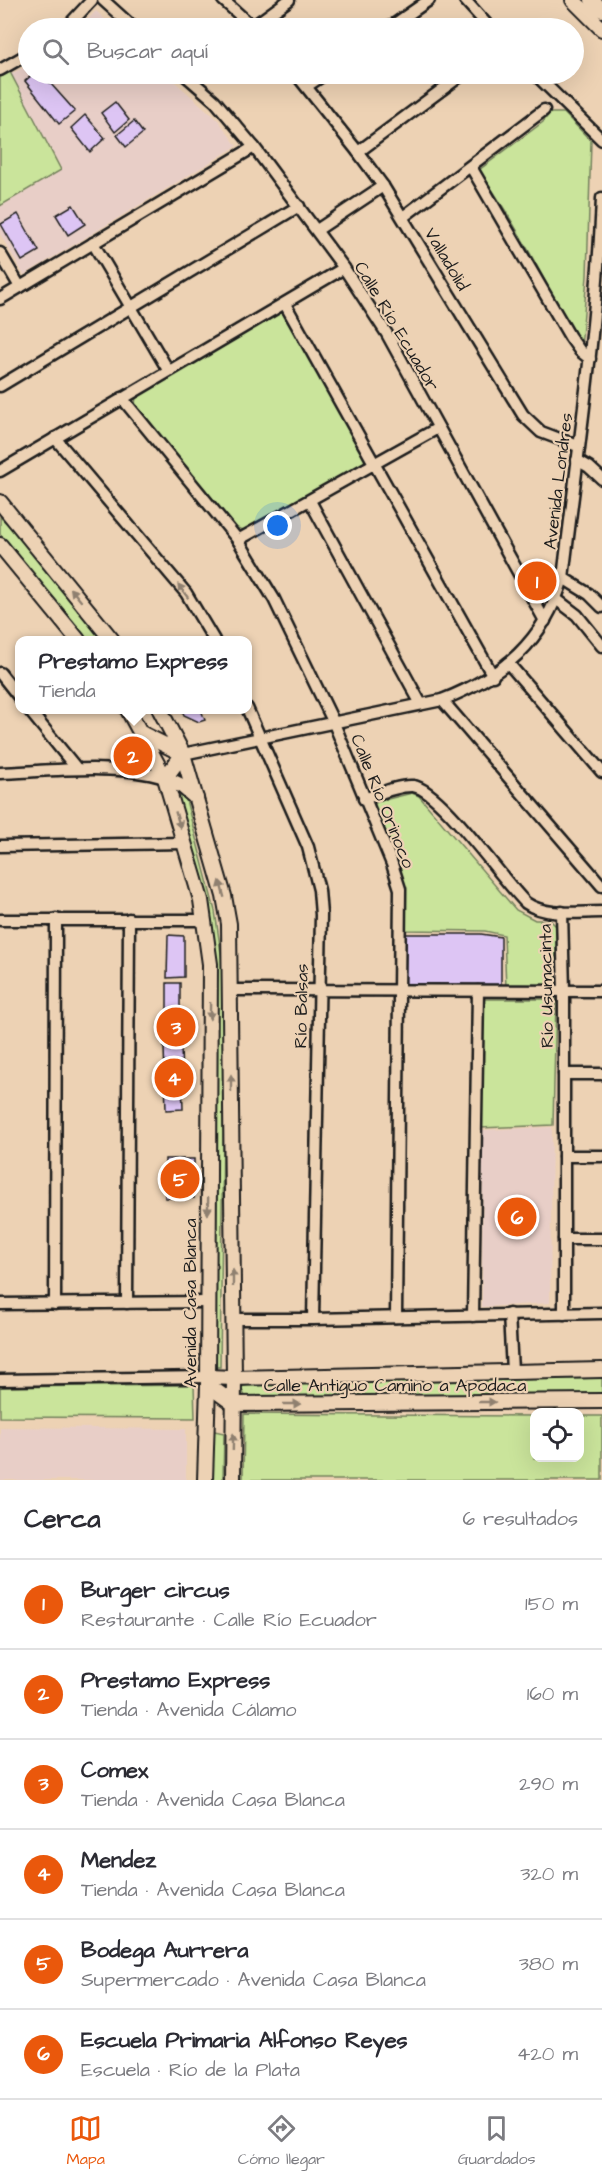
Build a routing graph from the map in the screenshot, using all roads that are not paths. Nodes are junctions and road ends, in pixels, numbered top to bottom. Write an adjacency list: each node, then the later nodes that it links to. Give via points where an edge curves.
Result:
1 (92, 0): 10 (street)
2 (103, 0): 11 (street)
3 (223, 0): 12 (street)
4 (289, 0): 13 (street)
5 (429, 0): 14 (street)
6 (465, 0): 15 (street)
7 (573, 0): 16 (street)
8 (592, 0): 9 (street)
9 (602, 10)
10 (75, 18)
11 (123, 18)
12 (242, 18)
13 (266, 18)
14 (403, 18)
15 (481, 18)
16 (602, 29)
17 (18, 60): 18 (street)
18 (0, 70)
19 (195, 84): 26 (street, Calle Río Ecuador, via 223,109)
20 (311, 84): 23 (street)
21 (450, 84): 27 (street)
22 (545, 84): 25 (street)
23 (308, 86): 27 (street, Valladolid)
24 (544, 110): 28 (street)
25 (602, 140)
26 (254, 147): 31 (street, Calle Río Ecuador); 34 (street)
27 (358, 152): 29 (street, Valladolid)
28 (471, 167): 32 (street); 42 (street, via 570,337)
29 (382, 186): 32 (street, Valladolid); 33 (street)
30 (602, 198): 35 (street, Avenida Londres)
31 (299, 206): 33 (street, Calle Río Ecuador); 41 (street)
32 (403, 217): 48 (street, Valladolid, via 523,415 541,432)
33 (317, 230): 37 (street, Calle Río Ecuador)
34 (93, 243): 38 (street); 41 (street)
35 (601, 248): 42 (street, Avenida Londres)
36 (0, 253): 38 (street)
37 (344, 268): 40 (street); 46 (street, Calle Río Ecuador, via 387,334)
38 (20, 287): 39 (street)
39 (0, 299)
40 (285, 304): 43 (street); 50 (street)
41 (131, 307): 43 (street); 44 (street)
42 (590, 359): 48 (street, Avenida Londres)
43 (168, 370): 45 (street)
44 (0, 386)
45 (122, 398): 47 (street); 55 (street, Calle Río Orinoco)
46 (438, 428): 50 (street); 60 (street, Calle Río Ecuador)
47 (55, 438): 51 (street); 63 (street, one-way to 47, via 179,584)
48 (578, 446): 49 (street, Avenida Londres)
49 (577, 460): 52 (street); 57 (street, Avenida Londres)
50 (375, 464): 54 (street); 67 (street)
51 (0, 471)
52 (602, 479)
53 (0, 501): 62 (street, one-way to 53)
54 (310, 501): 55 (street); 70 (street)
55 (238, 540): 75 (street, Calle Río Orinoco, via 274,599)
56 (0, 545): 61 (street)
57 (562, 578): 58 (street, Avenida Londres); 59 (street)
58 (556, 599): 60 (street, Avenida Londres); 64 (street, via 577,615)
59 (602, 607)
60 (545, 621): 65 (street, Avenida Londres)
61 (75, 636)
62 (109, 636)
63 (212, 636)
64 (602, 646)
65 (508, 663): 67 (street, Avenida Londres); 80 (street)
66 (0, 673): 68 (street)
67 (493, 676): 69 (street, Avenida Londres)
68 (15, 692)
69 (442, 700): 70 (street, Avenida Londres); 87 (street)
70 (421, 704): 75 (street, Avenida Londres)
71 (32, 714): 79 (street)
72 (130, 714): 76 (street, Avenida Casa Blanca)
73 (162, 714): 78 (street)
74 (250, 714): 77 (street, Río Balsas)
75 (333, 721): 77 (street, Avenida Londres); 84 (street, Calle Río Orinoco)
76 (143, 734): 78 (street); 82 (street, Avenida Casa Blanca)
77 (261, 738): 78 (street, Avenida Londres); 97 (street, Río Balsas, via 315,871 321,915)
78 (183, 754): 82 (street); 83 (street)
79 (77, 769): 81 (street); 82 (street, via 144,772)
80 (602, 772)
81 (0, 773)
82 (165, 778): 83 (street); 85 (street, Avenida Casa Blanca, one-way to 85)
83 (196, 798): 94 (street, one-way to 83, via 224,896)
84 (364, 799): 88 (street, Río Usumacinta, via 412,786 425,791 526,903 540,910); 98 (street, Calle Río Orinoco, via 400,889)
85 (185, 843): 86 (street); 93 (street, Avenida Casa Blanca)
86 (0, 846)
87 (602, 886)
88 (562, 912): 89 (street); 99 (street, Río Usumacinta)
89 (602, 912)
90 (56, 919): 91 (street); 92 (street); 111 (street)
91 (129, 919): 93 (street); 109 (street)
92 (0, 920)
93 (205, 920): 95 (street, Avenida Casa Blanca)
94 (230, 940): 95 (street, via 218,945); 96 (street)
95 (207, 941): 108 (street, Avenida Casa Blanca, one-way to 108, via 211,989)
96 (231, 990): 97 (street); 117 (street, one-way to 96)
97 (318, 990): 98 (street); 118 (street, Río Balsas)
98 (399, 990): 101 (street); 116 (street, Calle Río Orinoco)
99 (564, 991): 100 (street); 101 (street); 102 (street, Río Usumacinta)
100 (602, 991)
101 (478, 992): 115 (street)
102 (564, 1074): 103 (street); 104 (street, Río Usumacinta)
103 (602, 1074)
104 (564, 1156): 105 (street); 106 (street, Río Usumacinta)
105 (602, 1156)
106 (564, 1239): 107 (street); 114 (street, Río Usumacinta)
107 (602, 1239)
108 (207, 1302): 109 (street); 122 (street, Avenida Casa Blanca)
109 (127, 1303): 111 (street)
110 (0, 1304): 111 (street)
111 (55, 1304)
112 (602, 1313): 114 (street)
113 (510, 1314): 114 (street); 115 (street); 120 (street)
114 (564, 1314)
115 (473, 1316): 116 (street)
116 (396, 1317): 118 (street)
117 (233, 1318): 118 (street); 121 (street)
118 (313, 1319)
119 (602, 1370): 120 (street, Calle Antiguo Camino a Apodaca)
120 (512, 1371): 121 (street, Calle Antiguo Camino a Apodaca)
121 (234, 1378): 122 (street, Calle Antiguo Camino a Apodaca); 124 (street)
122 (205, 1379): 123 (street, Calle Antiguo Camino a Apodaca); 124 (street); 126 (street, Avenida Casa Blanca)
123 (0, 1380)
124 (229, 1401): 125 (street, Calle Antiguo Camino a Apodaca, one-way to 125); 126 (street); 128 (street, one-way to 124)
125 (602, 1401)
126 (207, 1430): 127 (street, Avenida Casa Blanca)
127 (205, 1480)
128 (232, 1480)

